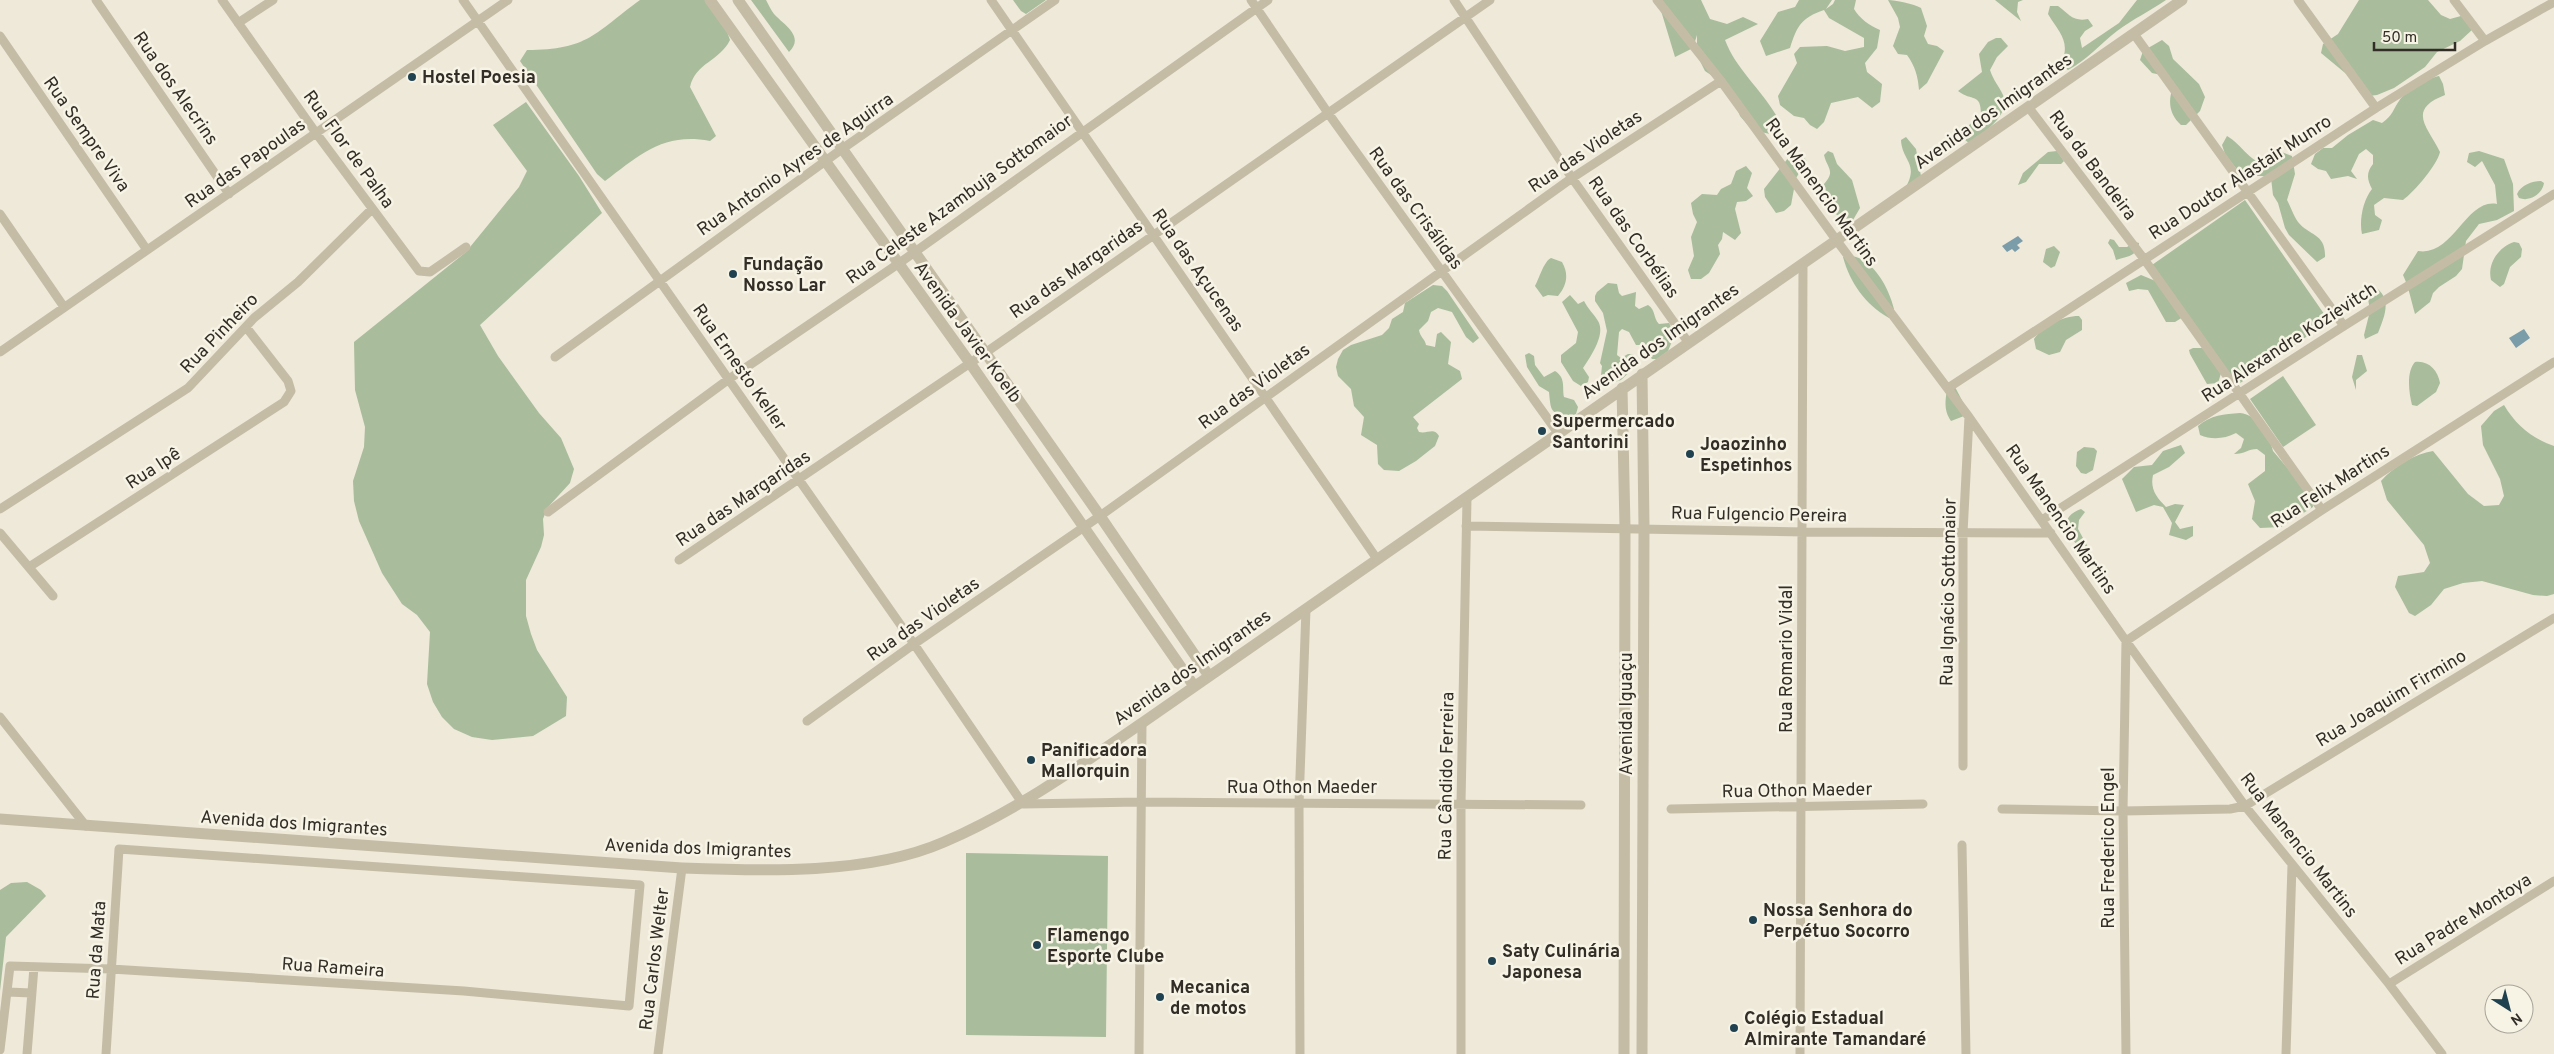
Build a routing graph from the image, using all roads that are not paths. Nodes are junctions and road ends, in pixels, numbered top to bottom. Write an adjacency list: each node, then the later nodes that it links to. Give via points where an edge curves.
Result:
1 (96, 0): 37 (street, Rua dos Alecrins)
2 (222, 0): 22 (street, Rua Flor de Palha)
3 (272, 0): 22 (street)
4 (463, 0): 21 (street, Rua Ernesto Keller)
5 (508, 0): 21 (street, Rua das Papoulas)
6 (710, 0): 34 (street, Avenida Javier Koelb)
7 (738, 0): 33 (street, Avenida Javier Koelb)
8 (991, 0): 23 (street, Rua das Açucenas)
9 (1055, 0): 23 (street, Rua Antonio Ayres de Aguirra)
10 (1250, 0): 19 (street, Rua das Crisálidas)
11 (1268, 0): 19 (street, Rua Celeste Azambuja Sottomaior)
12 (1454, 0): 20 (street, Rua das Corbélias)
13 (1490, 0): 20 (street, Rua das Margaridas)
14 (1657, 0): 27 (street, Rua Manencio Martins)
15 (2182, 0): 24 (street, Avenida dos Imigrantes)
16 (2298, 0): 29 (street)
17 (2454, 0): 26 (street)
18 (2554, 2): 26 (street, Rua Doutor Alastair Munro)
19 (1256, 8): 30 (street, Rua das Crisálidas); 31 (street, Rua Celeste Azambuja Sottomaior)
20 (1466, 17): 30 (street, Rua das Margaridas); 35 (street, Rua das Corbélias)
21 (478, 22): 32 (street, Rua das Papoulas); 50 (street, Rua Ernesto Keller)
22 (238, 23): 32 (street, Rua Flor de Palha)
23 (1013, 30): 31 (street, Rua das Açucenas); 33 (street, Rua Antonio Ayres de Aguirra)
24 (2134, 34): 28 (street, Avenida dos Imigrantes); 36 (street)
25 (0, 36): 44 (street, Rua Sempre Viva)
26 (2485, 40): 29 (street, Rua Doutor Alastair Munro)
27 (1721, 81): 35 (street, Rua das Violetas); 42 (street, Rua Manencio Martins)
28 (2030, 108): 42 (street, Avenida dos Imigrantes); 46 (street, Rua da Bandeira)
29 (2376, 108): 36 (street, Rua Doutor Alastair Munro)
30 (1328, 113): 41 (street, Rua das Margaridas); 49 (street, Rua das Crisálidas)
31 (1082, 131): 41 (street, Rua das Açucenas); 45 (street, Rua Celeste Azambuja Sottomaior)
32 (316, 133): 37 (street, Rua das Papoulas); 39 (street, Rua Flor de Palha)
33 (842, 149): 34 (street, Rua Antonio Ayres de Aguirra); 45 (street, Avenida Javier Koelb)
34 (825, 161): 47 (street, Avenida Javier Koelb); 50 (street, Rua Antonio Ayres de Aguirra)
35 (1572, 178): 49 (street, Rua das Violetas); 54 (street, Rua das Corbélias)
36 (2248, 193): 46 (street, Rua Doutor Alastair Munro); 52 (street)
37 (229, 194): 44 (street, Rua das Papoulas)
38 (2554, 194): 52 (street, Rua Alexandre Kozievitch)
39 (372, 210): 43 (street, Rua Flor de Palha, via 419,271 424,273); 53 (street, Rua Pinheiro)
40 (0, 214): 51 (street)
41 (1154, 234): 56 (street, Rua das Margaridas); 65 (street, Rua das Açucenas)
42 (1837, 241): 48 (street, Avenida dos Imigrantes); 63 (street, Rua Manencio Martins)
43 (466, 247)
44 (148, 250): 51 (street, Rua das Papoulas)
45 (915, 252): 47 (street, Rua Celeste Azambuja Sottomaior); 56 (street, Avenida Javier Koelb)
46 (2144, 259): 63 (street, Rua Doutor Alastair Munro); 64 (street, Rua da Bandeira)
47 (898, 264): 59 (street, Avenida Javier Koelb); 61 (street, Rua Celeste Azambuja Sottomaior)
48 (1803, 264): 54 (street, Avenida dos Imigrantes); 79 (street, Rua Romario Vidal)
49 (1441, 270): 65 (street, Rua das Violetas); 67 (street, Rua das Crisálidas)
50 (660, 280): 57 (street, Rua Antonio Ayres de Aguirra); 61 (street, Rua Ernesto Keller)
51 (64, 307): 55 (street, Rua das Papoulas)
52 (2344, 326): 64 (street, Rua Alexandre Kozievitch)
53 (246, 327): 70 (street, Rua Pinheiro, via 188,388); 85 (street, Rua Ipê, via 288,381 291,391 284,402)
54 (1688, 342): 60 (street, Avenida dos Imigrantes)
55 (0, 352)
56 (985, 353): 59 (street, Rua das Margaridas); 73 (street, Avenida Javier Koelb)
57 (555, 357)
58 (2554, 362): 71 (street, Rua Felix Martins)
59 (970, 363): 68 (street, Rua das Margaridas); 76 (street, Avenida Javier Koelb)
60 (1642, 374): 62 (street, Avenida dos Imigrantes); 78 (street, Avenida Iguaçu)
61 (728, 379): 68 (street, Rua Ernesto Keller); 72 (street, Rua Celeste Azambuja Sottomaior)
62 (1622, 388): 67 (street, Avenida dos Imigrantes); 77 (street, Avenida Iguaçu)
63 (1948, 388): 66 (street, Rua Manencio Martins)
64 (2240, 394): 71 (street, Rua da Bandeira); 74 (street, Rua Alexandre Kozievitch)
65 (1266, 397): 73 (street, Rua das Violetas); 83 (street, Rua das Açucenas)
66 (1970, 418): 74 (street, Rua Manencio Martins); 81 (street, Rua Ignácio Sottomaior)
67 (1558, 433): 69 (street, Avenida dos Imigrantes)
68 (799, 480): 84 (street, Rua das Margaridas); 90 (street, Rua Ernesto Keller)
69 (1467, 498): 75 (street, Rua Cândido Ferreira); 83 (street, Avenida dos Imigrantes)
70 (0, 509)
71 (2322, 510): 89 (street, Rua Felix Martins)
72 (548, 512)
73 (1100, 516): 76 (street, Rua das Violetas); 91 (street, Avenida Javier Koelb)
74 (2042, 520): 82 (street, Rua Manencio Martins)
75 (1466, 526): 77 (street, Rua Fulgencio Pereira); 98 (street, Rua Cândido Ferreira)
76 (1082, 527): 90 (street, Rua das Violetas); 92 (street, Avenida Javier Koelb)
77 (1625, 527): 78 (street, Rua Fulgencio Pereira); 128 (street, Avenida Iguaçu)
78 (1644, 528): 79 (street, Rua Fulgencio Pereira); 129 (street, Avenida Iguaçu)
79 (1804, 532): 81 (street, Rua Fulgencio Pereira); 103 (street, Rua Romario Vidal)
80 (0, 533): 85 (street)
81 (1963, 533): 82 (street, Rua Fulgencio Pereira); 96 (street, Rua Ignácio Sottomaior)
82 (2052, 533): 89 (street, Rua Manencio Martins)
83 (1377, 559): 87 (street, Avenida dos Imigrantes)
84 (678, 560)
85 (29, 567): 86 (street)
86 (53, 596)
87 (1306, 609): 91 (street, Avenida dos Imigrantes); 100 (street)
88 (2554, 618): 104 (street, Rua Joaquim Firmino)
89 (2126, 641): 104 (street, Rua Manencio Martins); 107 (street, Rua Frederico Engel)
90 (914, 644): 94 (street, Rua das Violetas); 99 (street, Rua Ernesto Keller)
91 (1209, 676): 92 (street, Avenida dos Imigrantes)
92 (1194, 686): 95 (street, Avenida dos Imigrantes)
93 (0, 717): 109 (street)
94 (807, 720)
95 (1142, 723): 97 (street); 99 (street, Avenida dos Imigrantes)
96 (1963, 766)
97 (1140, 802): 99 (street, Rua Othon Maeder); 100 (street, Rua Othon Maeder); 125 (street)
98 (1462, 803): 100 (street, Rua Othon Maeder); 102 (street, Rua Othon Maeder); 127 (street, Rua Cândido Ferreira)
99 (1023, 804): 112 (street, Avenida dos Imigrantes, via 943,843 880,861 749,871)
100 (1299, 804): 126 (street)
101 (1923, 804): 103 (street, Rua Othon Maeder)
102 (1581, 805)
103 (1802, 805): 105 (street, Rua Othon Maeder); 130 (street, Rua Romario Vidal)
104 (2245, 806): 107 (street); 111 (street, Rua Manencio Martins)
105 (1671, 809)
106 (2002, 809): 107 (street)
107 (2123, 811): 132 (street, Rua Frederico Engel)
108 (0, 819): 109 (street, Avenida dos Imigrantes)
109 (86, 826): 112 (street, Avenida dos Imigrantes)
110 (1962, 845): 131 (street)
111 (2292, 865): 116 (street, Rua Manencio Martins); 133 (street)
112 (682, 868): 124 (street, Rua Carlos Welter)
113 (2554, 881): 116 (street, Rua Padre Montoya)
114 (34, 967): 115 (street, Rua Rameira); 117 (street, Rua Rameira, via 10,966); 118 (street)
115 (111, 969): 119 (street, Rua Rameira, via 464,991); 119 (street, Rua da Mata, via 119,849 640,885); 123 (street, Rua da Mata)
116 (2389, 984): 121 (street, Rua Manencio Martins)
117 (8, 992): 118 (street); 120 (street)
118 (31, 993): 122 (street)
119 (629, 1006)
120 (0, 1050)
121 (2440, 1053)
122 (27, 1054)
123 (106, 1054)
124 (658, 1054)
125 (1138, 1054)
126 (1300, 1054)
127 (1461, 1054)
128 (1624, 1054)
129 (1642, 1054)
130 (1800, 1054)
131 (1966, 1054)
132 (2126, 1054)
133 (2286, 1054)

